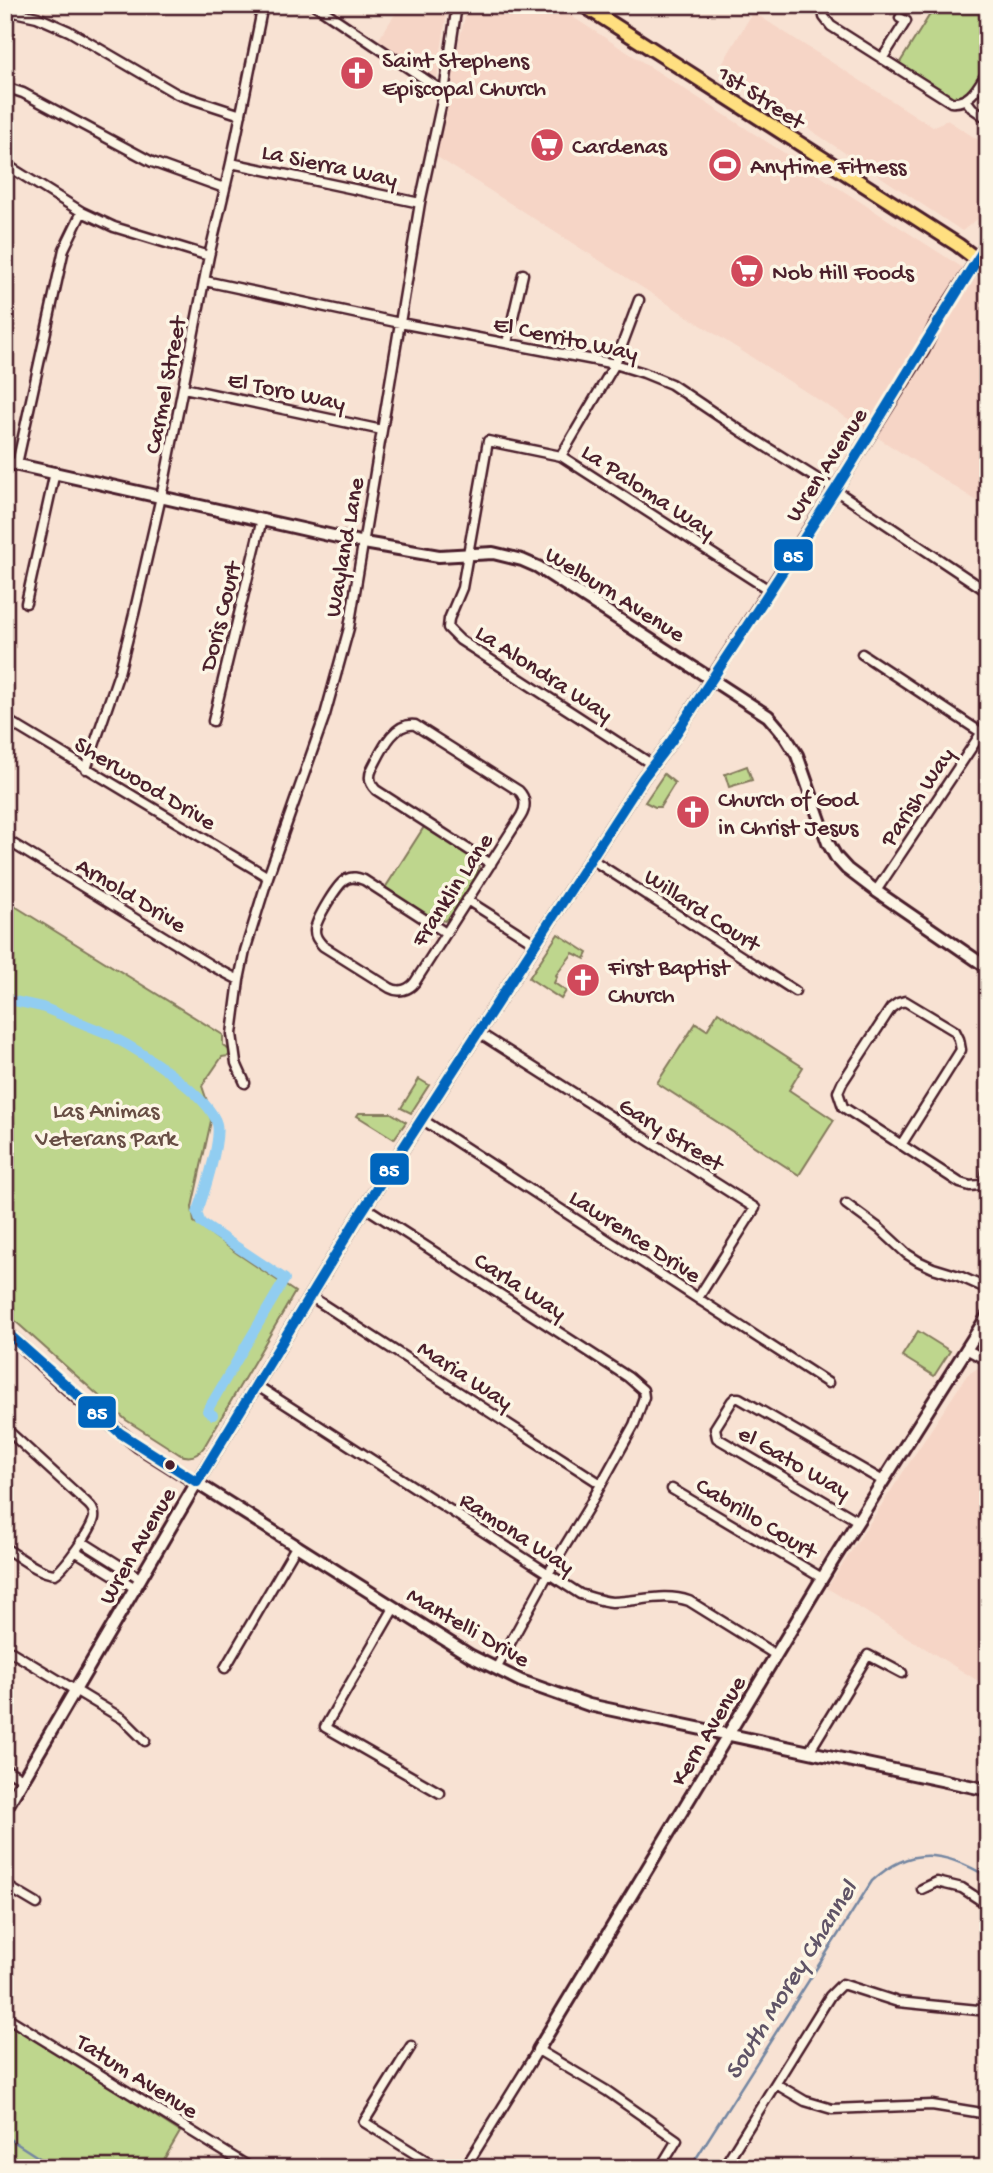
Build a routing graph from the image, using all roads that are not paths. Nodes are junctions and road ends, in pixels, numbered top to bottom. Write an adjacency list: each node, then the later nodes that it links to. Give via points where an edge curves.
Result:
1 (263, 5): 13 (street, Carmel Street)
2 (316, 5): 11 (street)
3 (457, 5): 11 (street, Wayland Lane)
4 (583, 5): 22 (main road, 1st Street)
5 (823, 5): 8 (street, via 831,26)
6 (5, 10): 13 (street, La Sierra Way, via 69,30 177,94)
7 (900, 18): 8 (street, via 906,21)
8 (882, 59): 12 (street, via 951,102)
9 (988, 71): 12 (street)
10 (5, 87): 17 (street, via 152,162)
11 (444, 92): 18 (street, Wayland Lane)
12 (967, 100): 14 (street)
13 (241, 115): 15 (street, Carmel Street)
14 (988, 120)
15 (231, 163): 17 (street, Carmel Street); 18 (street, La Sierra Way)
16 (5, 164): 19 (street)
17 (225, 188): 21 (street, Carmel Street)
18 (420, 203): 26 (street, Wayland Lane)
19 (82, 212): 21 (street, via 114,227); 32 (street, via 64,249)
20 (988, 243): 22 (street, Wren Avenue)
21 (209, 256): 24 (street, Carmel Street)
22 (983, 264): 34 (street, Wren Avenue, via 937,322)
23 (523, 274): 27 (street)
24 (205, 281): 26 (street, El Cerrito Way); 29 (street, Carmel Street)
25 (639, 300): 28 (street)
26 (400, 323): 27 (street, El Cerrito Way); 30 (street, Wayland Lane)
27 (507, 343): 28 (street, El Cerrito Way)
28 (615, 364): 31 (street); 34 (street, El Cerrito Way, via 671,384)
29 (184, 388): 30 (street, El Toro Way); 35 (street, Carmel Street)
30 (382, 430): 37 (street, Wayland Lane)
31 (561, 456): 38 (street, La Paloma Way, via 488,442); 39 (street, La Paloma Way)
32 (11, 463): 33 (street, Welburn Avenue)
33 (55, 472): 35 (street, Welburn Avenue); 41 (street)
34 (835, 490): 39 (street, Wren Avenue); 40 (street, El Cerrito Way)
35 (161, 496): 36 (street, Welburn Avenue); 49 (street, Carmel Street, via 120,673)
36 (262, 519): 37 (street, Welburn Avenue); 45 (street, Doris Court)
37 (364, 543): 38 (street, Welburn Avenue, via 439,556); 53 (street, Wayland Lane, via 349,628 325,715)
38 (468, 554): 43 (street, Welburn Avenue, via 505,555 538,567); 48 (street, La Alondra Way, via 462,588 448,624 451,633)
39 (769, 590): 43 (street, Wren Avenue)
40 (988, 592)
41 (26, 603)
42 (862, 654): 47 (street)
43 (712, 679): 48 (street, Wren Avenue); 54 (street, Welburn Avenue, via 776,725 797,755 832,850 847,869)
44 (5, 719): 49 (street, Sherwood Drive)
45 (213, 721)
46 (988, 723): 47 (street, Parish Way)
47 (985, 735): 54 (street, Parish Way)
48 (653, 765): 51 (street, Wren Avenue)
49 (86, 769): 53 (street, Sherwood Drive)
50 (5, 839): 59 (street, Arnold Drive)
51 (591, 859): 57 (street, Wren Avenue); 60 (street, Willard Court)
52 (491, 864): 52 (street, Franklin Lane, via 523,813 525,804 519,791 415,725 403,725 372,769 370,779 376,790); 55 (street, Franklin Lane)
53 (268, 877): 59 (street, Wayland Lane)
54 (876, 891): 58 (street, Welburn Avenue)
55 (467, 900): 56 (street, Franklin Lane); 57 (street)
56 (446, 933): 56 (street, Franklin Lane, via 353,877 338,886 316,933 323,946 394,991 415,982)
57 (536, 944): 61 (street, Wren Avenue)
58 (988, 968)
59 (239, 980): 62 (street, Wayland Lane, via 232,1034 236,1063)
60 (794, 992)
61 (479, 1032): 63 (street, Wren Avenue); 71 (street, Gary Street, via 755,1208)
62 (245, 1083)
63 (423, 1120): 68 (street, Wren Avenue); 71 (street, Lawrence Drive)
64 (901, 1145): 64 (street, via 842,1107 838,1092 891,1008 905,1001 955,1031 961,1049); 66 (street, via 960,1183)
65 (988, 1164): 66 (street)
66 (986, 1184)
67 (846, 1204): 69 (street, via 918,1261)
68 (365, 1207): 70 (street, Wren Avenue); 81 (street, Carla Way, via 643,1390 634,1425)
69 (988, 1289)
70 (310, 1296): 77 (street, Wren Avenue); 81 (street, Maria Way)
71 (698, 1298): 76 (street, Lawrence Drive)
72 (988, 1315): 74 (street, Kern Avenue)
73 (5, 1331): 80 (street, Mantelli Drive, via 120,1433)
74 (966, 1349): 75 (street); 79 (street, Kern Avenue)
75 (988, 1362)
76 (828, 1383)
77 (256, 1385): 80 (street, Wren Avenue); 88 (street, Ramona Way)
78 (5, 1428): 84 (street, via 92,1508 93,1520)
79 (883, 1481): 83 (street, Kern Avenue); 83 (street, el Gato Way, via 739,1398 715,1428 717,1438)
80 (197, 1482): 85 (street, Mantelli Drive); 90 (street, Wren Avenue)
81 (601, 1484): 88 (street)
82 (672, 1489): 89 (street, Cabrillo Court)
83 (858, 1521): 89 (street, Kern Avenue)
84 (81, 1541): 87 (street); 90 (street)
85 (297, 1545): 91 (street, Mantelli Drive); 94 (street)
86 (5, 1548): 87 (street, via 55,1574)
87 (75, 1551): 90 (street)
88 (548, 1574): 93 (street, Ramona Way, via 580,1594 610,1602 680,1597); 95 (street)
89 (822, 1578): 93 (street, Kern Avenue)
90 (138, 1583): 97 (street, Wren Avenue)
91 (394, 1608): 95 (street, Mantelli Drive); 104 (street, via 325,1727)
92 (5, 1648): 97 (street)
93 (776, 1654): 98 (street, Kern Avenue)
94 (225, 1668)
95 (496, 1669): 98 (street, Mantelli Drive, via 589,1705)
96 (902, 1673): 100 (street, via 868,1655)
97 (76, 1690): 99 (street, via 123,1719); 102 (street, Wren Avenue)
98 (729, 1734): 100 (street, Mantelli Drive); 113 (street, Kern Avenue)
99 (145, 1741)
100 (809, 1752): 103 (street, Mantelli Drive)
101 (5, 1769): 102 (street)
102 (23, 1779): 105 (street, Wren Avenue)
103 (988, 1790)
104 (440, 1793)
105 (5, 1810)
106 (5, 1885): 108 (street)
107 (922, 1889): 109 (street, via 937,1882 962,1888)
108 (37, 1904)
109 (988, 1905)
110 (988, 2011): 114 (street, via 898,2002 842,1983)
111 (5, 2016): 116 (street, Tatum Avenue)
112 (411, 2046): 117 (street, via 364,2122)
113 (538, 2050): 118 (street, Kern Avenue); 119 (street, via 677,2140)
114 (776, 2084): 115 (street, via 805,2101 832,2109 932,2105); 120 (street)
115 (988, 2114)
116 (251, 2168)
117 (438, 2168)
118 (465, 2168)
119 (660, 2168)
120 (723, 2168)

